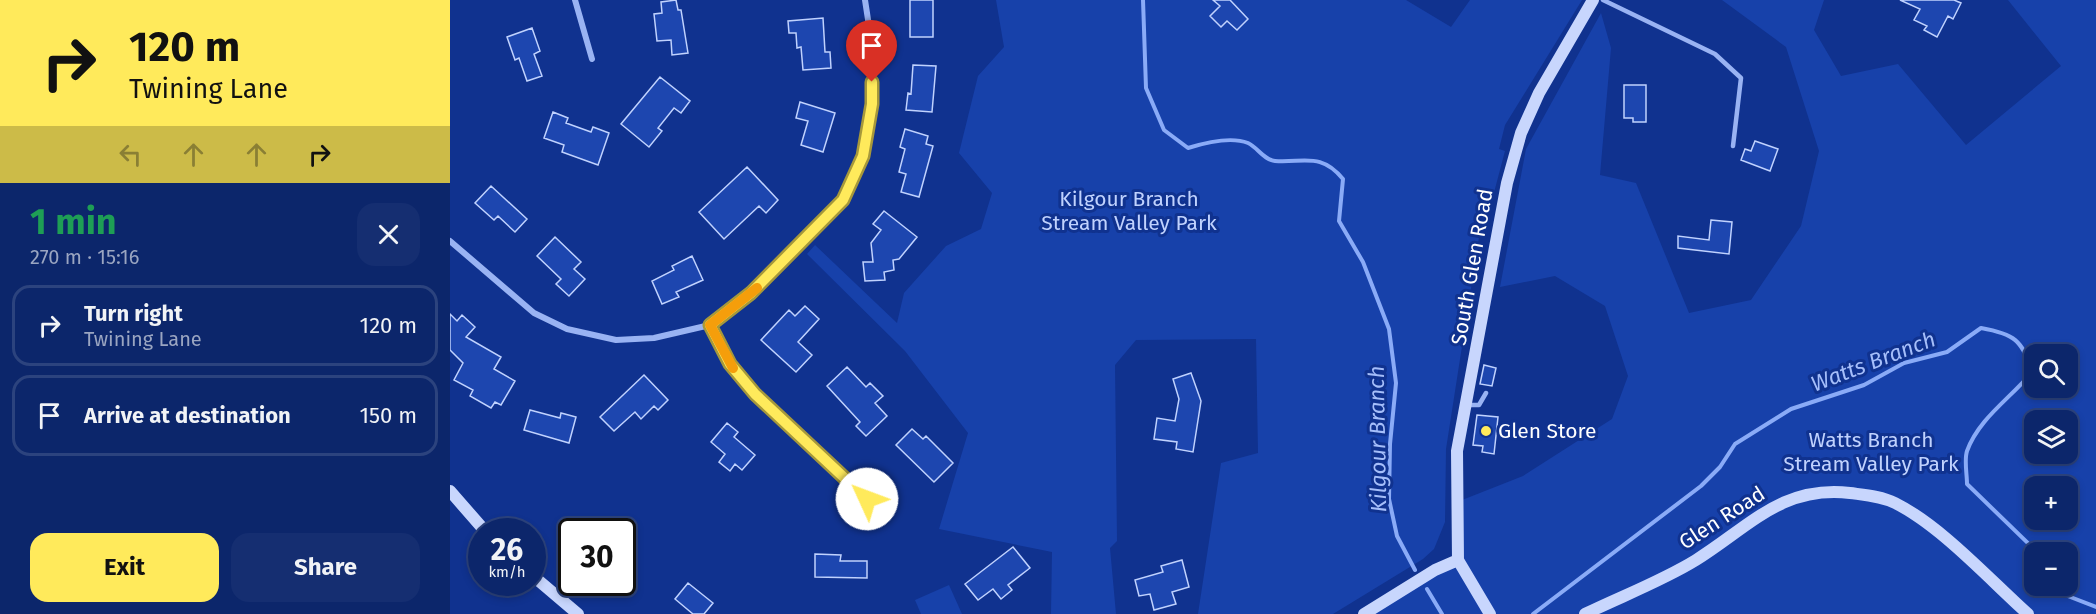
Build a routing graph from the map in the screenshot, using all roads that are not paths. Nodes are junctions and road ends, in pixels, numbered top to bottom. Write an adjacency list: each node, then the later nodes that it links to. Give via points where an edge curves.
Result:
1 (575, 0): 5 (street)
2 (865, 0): 8 (street, via 872,39 872,104 863,156 843,200 751,293)
3 (1593, 0): 10 (main road, South Glen Road, via 1539,93 1521,133 1507,183)
4 (1603, 0): 6 (lane, via 1715,54 1741,78)
5 (592, 59)
6 (1733, 146)
7 (450, 241): 8 (street, via 534,314 567,329 616,340 654,338)
8 (710, 325): 12 (street, via 730,364 755,394)
9 (1486, 393): 10 (lane, via 1479,405)
10 (1466, 405): 14 (main road, South Glen Road, via 1457,451)
11 (451, 494): 13 (main road)
12 (867, 499)
13 (473, 518)
14 (1458, 560): 17 (main road); 18 (main road)
15 (546, 587): 16 (main road)
16 (578, 614)
17 (1364, 614)
18 (1490, 614)
19 (1585, 614): 20 (main road, Glen Road, via 1695,560 1792,497 1826,490 1874,496 1925,522)
20 (2028, 614)

